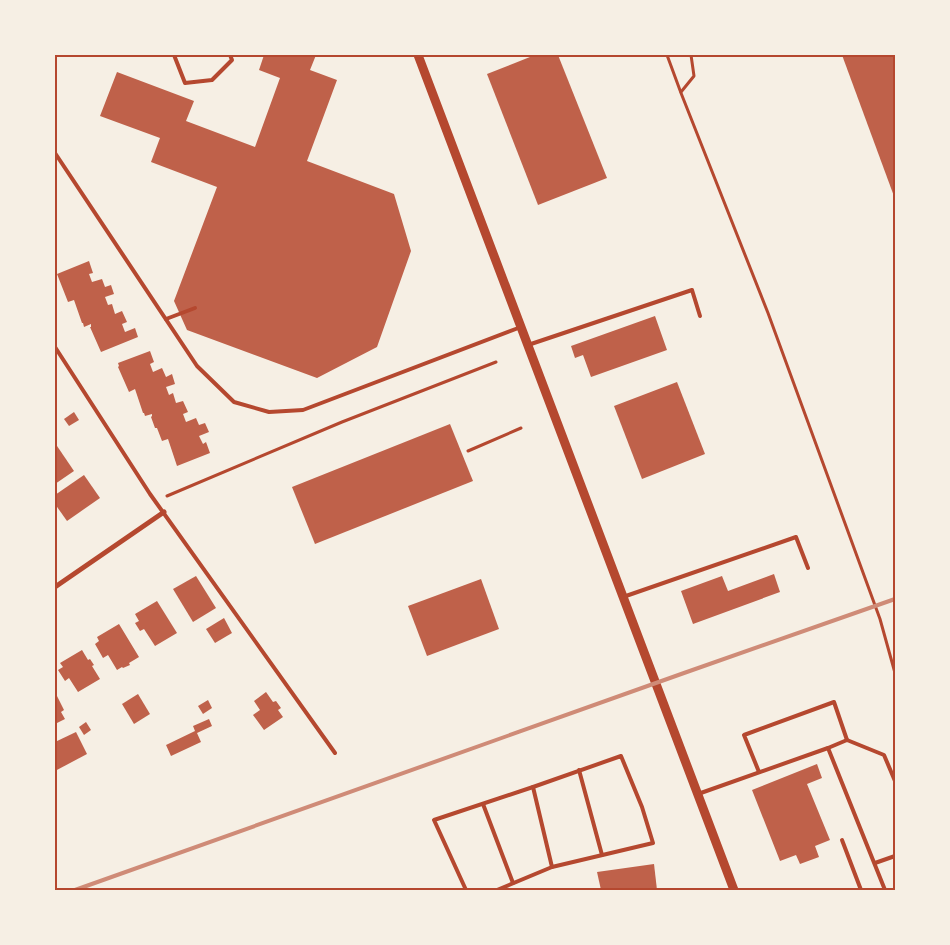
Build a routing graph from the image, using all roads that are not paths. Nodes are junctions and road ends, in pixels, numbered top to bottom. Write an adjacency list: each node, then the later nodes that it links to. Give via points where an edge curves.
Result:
1 (174, 55): 2 (lane, via 185,83 212,80 232,60)
2 (230, 55)
3 (418, 55): 8 (street)
4 (55, 152): 7 (lane)
5 (195, 308): 7 (lane)
6 (700, 316): 9 (lane, via 692,290)
7 (166, 319): 8 (lane, via 197,366 234,402 269,412 303,410)
8 (521, 327): 9 (street)
9 (528, 345): 14 (street)
10 (55, 348): 11 (lane)
11 (164, 512): 13 (street); 17 (lane)
12 (808, 568): 14 (lane, via 796,537)
13 (55, 588)
14 (623, 597): 22 (street)
15 (847, 740): 16 (lane); 19 (lane, via 834,702 744,735); 20 (lane, via 884,755)
16 (828, 748): 19 (lane); 27 (lane)
17 (335, 753)
18 (579, 770): 21 (lane); 25 (lane); 25 (lane, via 621,756 653,843)
19 (759, 772): 22 (lane)
20 (895, 781)
21 (533, 787): 23 (lane); 28 (lane)
22 (698, 794): 32 (street)
23 (483, 804): 29 (lane); 30 (lane, via 434,820)
24 (842, 840): 33 (lane)
25 (602, 855): 28 (lane)
26 (895, 856): 27 (lane)
27 (875, 863): 34 (lane)
28 (552, 868): 29 (lane)
29 (514, 883): 31 (lane)
30 (466, 890)
31 (497, 890)
32 (734, 890)
33 (861, 890)
34 (885, 890)

